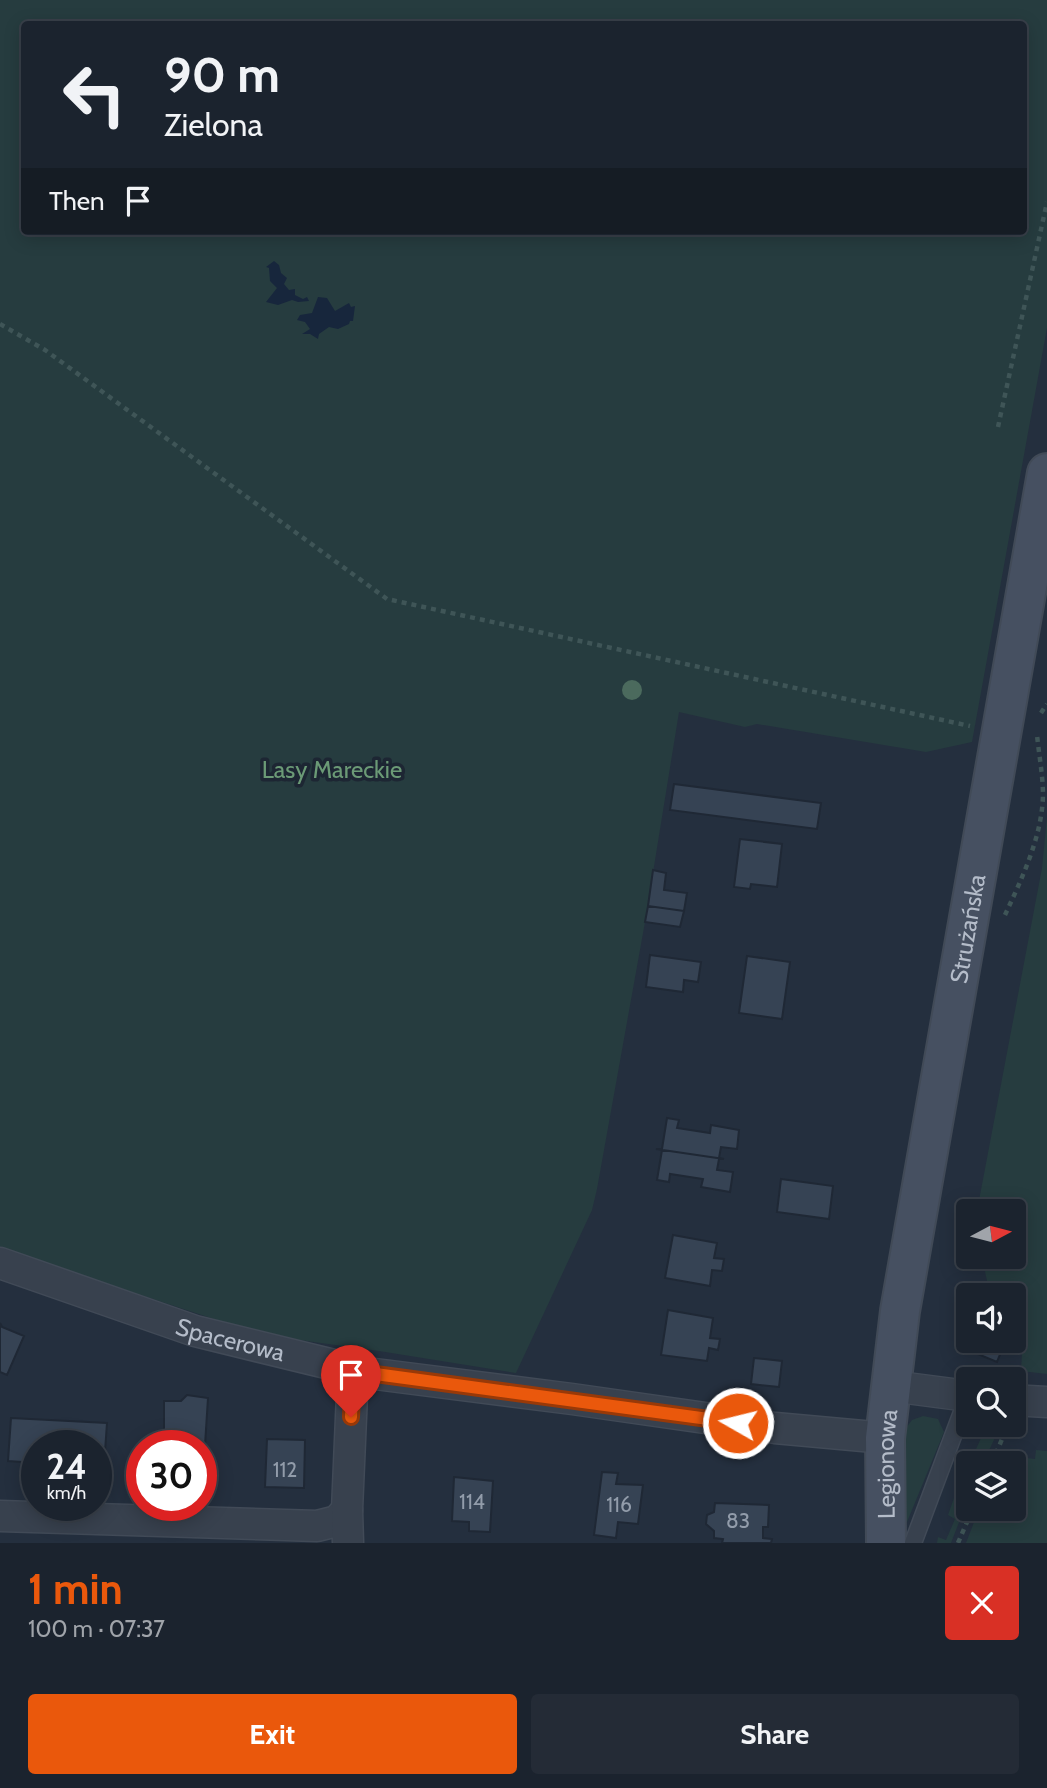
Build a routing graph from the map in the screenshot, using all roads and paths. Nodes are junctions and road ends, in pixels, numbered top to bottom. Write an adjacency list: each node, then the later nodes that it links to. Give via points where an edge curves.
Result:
1 (1047, 202): 3 (path)
2 (0, 324): 6 (path, via 45,349 387,599)
3 (998, 427)
4 (1047, 473): 6 (main road, Strużańska)
5 (1047, 704): 7 (path, via 1037,735 1043,795 1040,822 1025,873)
6 (1001, 733): 10 (main road, Strużańska, via 920,1189)
7 (1001, 923)
8 (0, 1263): 9 (street, Spacerowa, via 195,1331)
9 (368, 1373): 15 (street, Spacerowa, via 775,1428); 16 (street, via 352,1394)
10 (891, 1386): 11 (street); 15 (main road, Legionowa)
11 (956, 1394)
12 (1026, 1401): 13 (street)
13 (1047, 1402)
14 (956, 1428): 22 (lane)
15 (885, 1438): 21 (main road, Legionowa)
16 (347, 1510): 19 (street, via 337,1521 317,1526); 20 (street)
17 (0, 1516): 19 (street)
18 (967, 1521): 23 (path)
19 (99, 1531)
20 (348, 1543)
21 (886, 1543)
22 (913, 1543)
23 (958, 1543)

